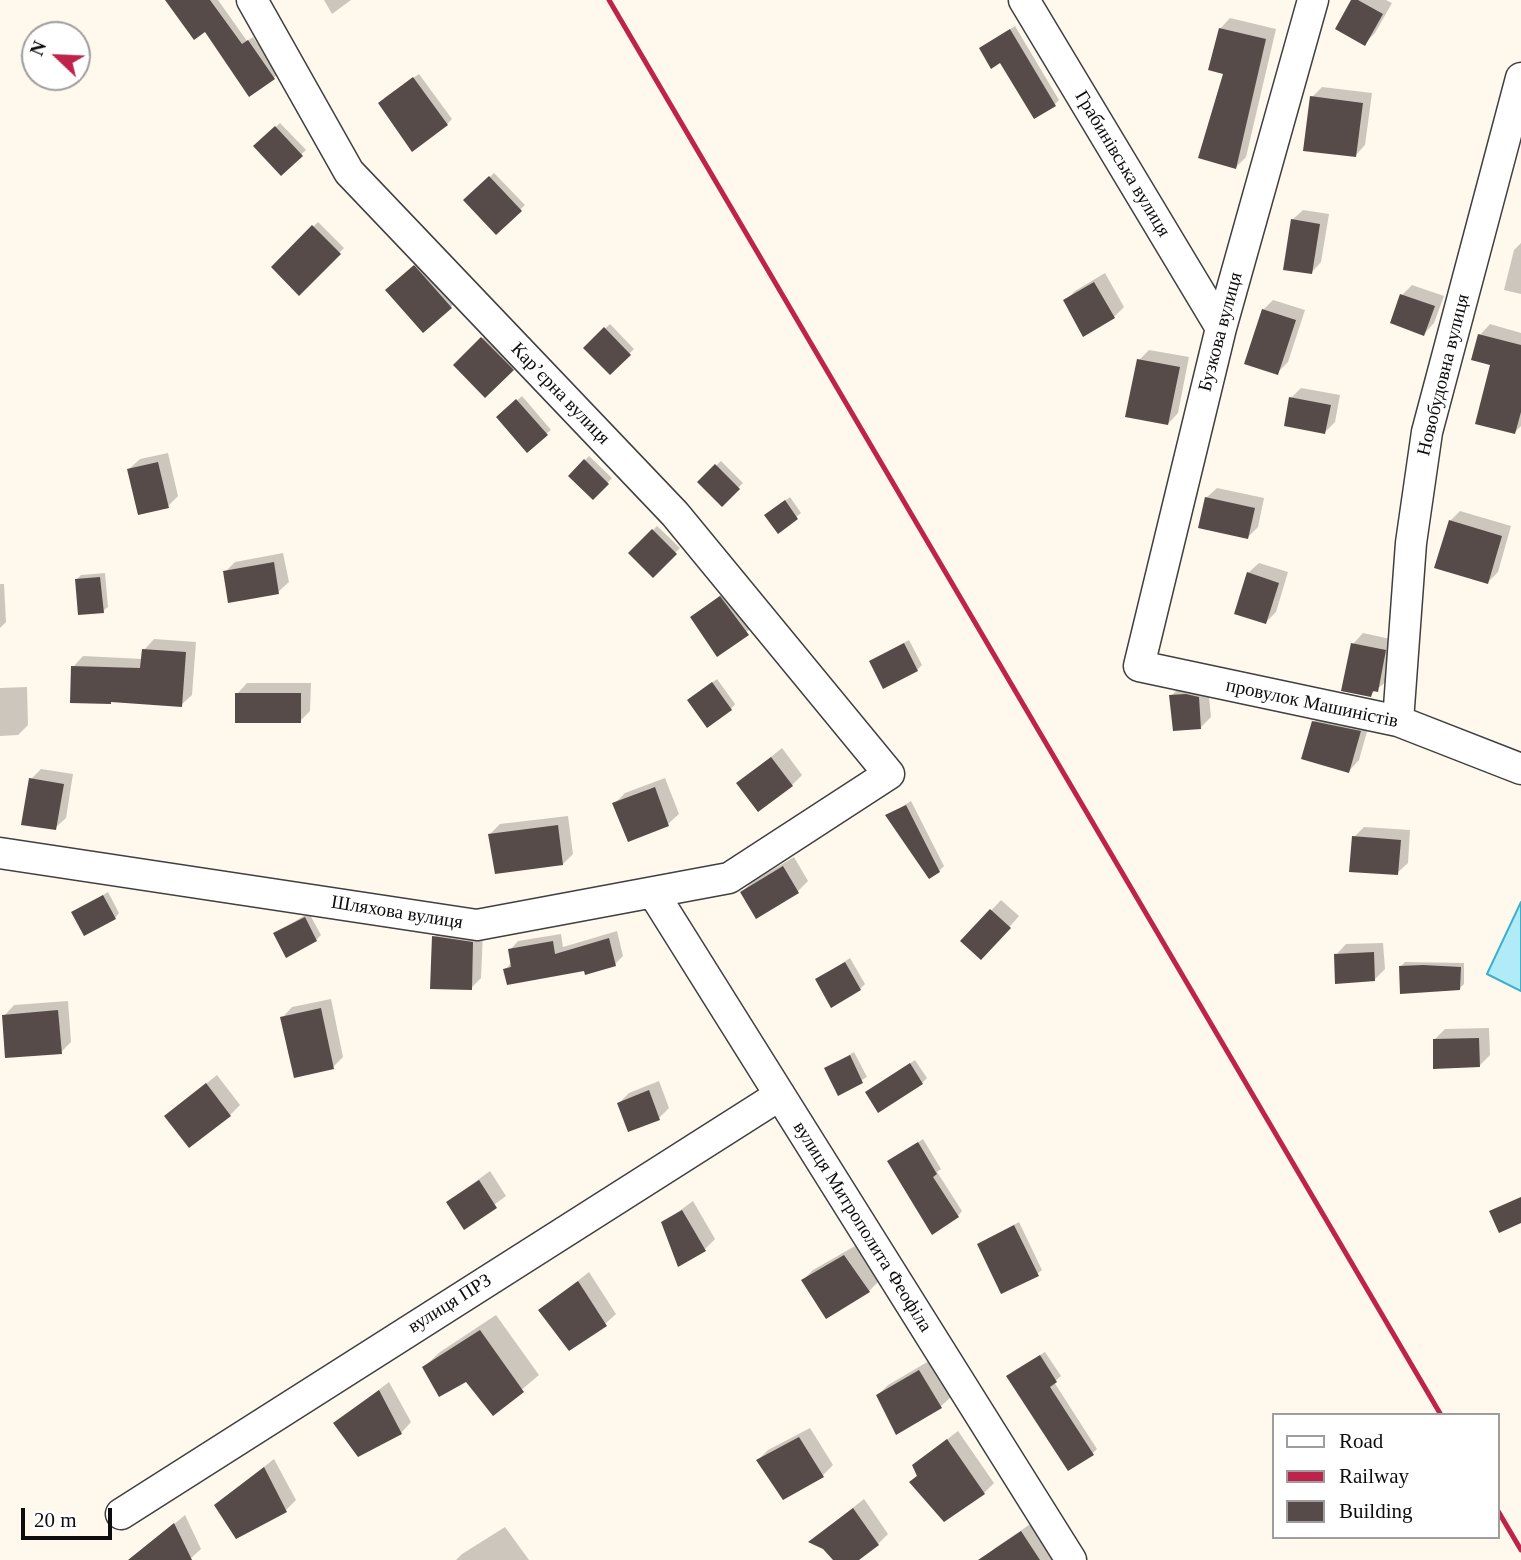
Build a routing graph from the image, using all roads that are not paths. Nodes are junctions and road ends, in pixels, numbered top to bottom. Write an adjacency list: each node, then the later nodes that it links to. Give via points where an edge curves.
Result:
1 (252, 0): 9 (street, Карʼєрна вулиця, via 349,172 675,514)
2 (1024, 0): 5 (street, Грабинівська вулиця)
3 (1313, 0): 5 (street, Бузкова вулиця)
4 (1521, 78): 7 (street, Новобудовна вулиця, via 1427,432 1411,543)
5 (1221, 328): 6 (street, Бузкова вулиця)
6 (1139, 666): 7 (street, провулок Машиністів)
7 (1398, 721): 8 (street, провулок Машиністів)
8 (1521, 769)
9 (889, 774): 11 (street, Шляхова вулиця, via 729,878)
10 (0, 853): 11 (street, Шляхова вулиця, via 477,925)
11 (654, 894): 12 (street, вулиця Митрополита Феофіла)
12 (780, 1095): 13 (street, вулиця ПРЗ); 14 (street, вулиця Митрополита Феофіла)
13 (121, 1514)
14 (1070, 1560)

